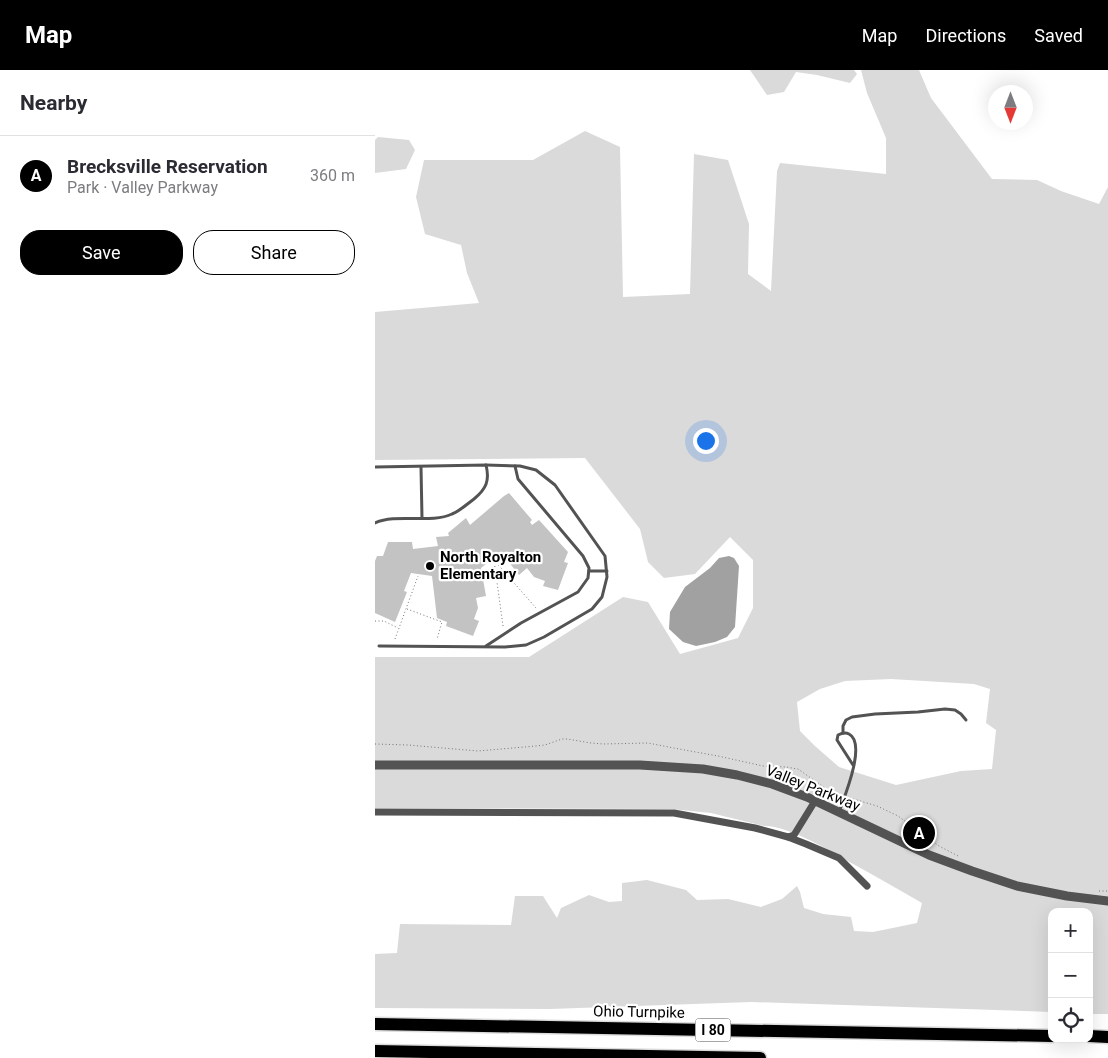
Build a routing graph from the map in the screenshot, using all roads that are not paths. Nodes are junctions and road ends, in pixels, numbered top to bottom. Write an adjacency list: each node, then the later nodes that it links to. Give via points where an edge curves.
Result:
1 (486, 465): 2 (lane); 3 (lane); 5 (lane, via 488,481 476,497 451,515)
2 (421, 466): 4 (lane); 5 (lane)
3 (515, 466): 7 (lane, via 535,470 555,486 605,556); 8 (lane, via 518,479 583,556)
4 (375, 467)
5 (422, 518): 6 (lane)
6 (375, 523)
7 (607, 570): 8 (lane); 10 (lane, via 602,597 592,609 526,645)
8 (589, 571): 10 (lane, via 578,592)
9 (379, 646): 10 (lane)
10 (485, 647)
11 (966, 720): 12 (lane, via 955,710 945,709 875,714 846,720)
12 (843, 733): 14 (lane, via 837,740); 14 (lane, via 855,738)
13 (375, 765): 15 (street, Valley Parkway, via 639,765 703,769 772,784)
14 (853, 765): 17 (lane)
15 (815, 801): 17 (street, Valley Parkway); 18 (street, via 795,835)
16 (375, 812): 18 (street, via 674,813)
17 (839, 812): 20 (street, Valley Parkway, via 929,855 1017,886)
18 (788, 837): 19 (street, via 839,858)
19 (867, 886)
20 (1108, 901)
21 (375, 1024): 22 (highway, Ohio Turnpike / I 80)
22 (1048, 1036)
23 (1093, 1036): 24 (highway)
24 (1108, 1037)
25 (375, 1051): 26 (highway, I 80)
26 (759, 1058)

